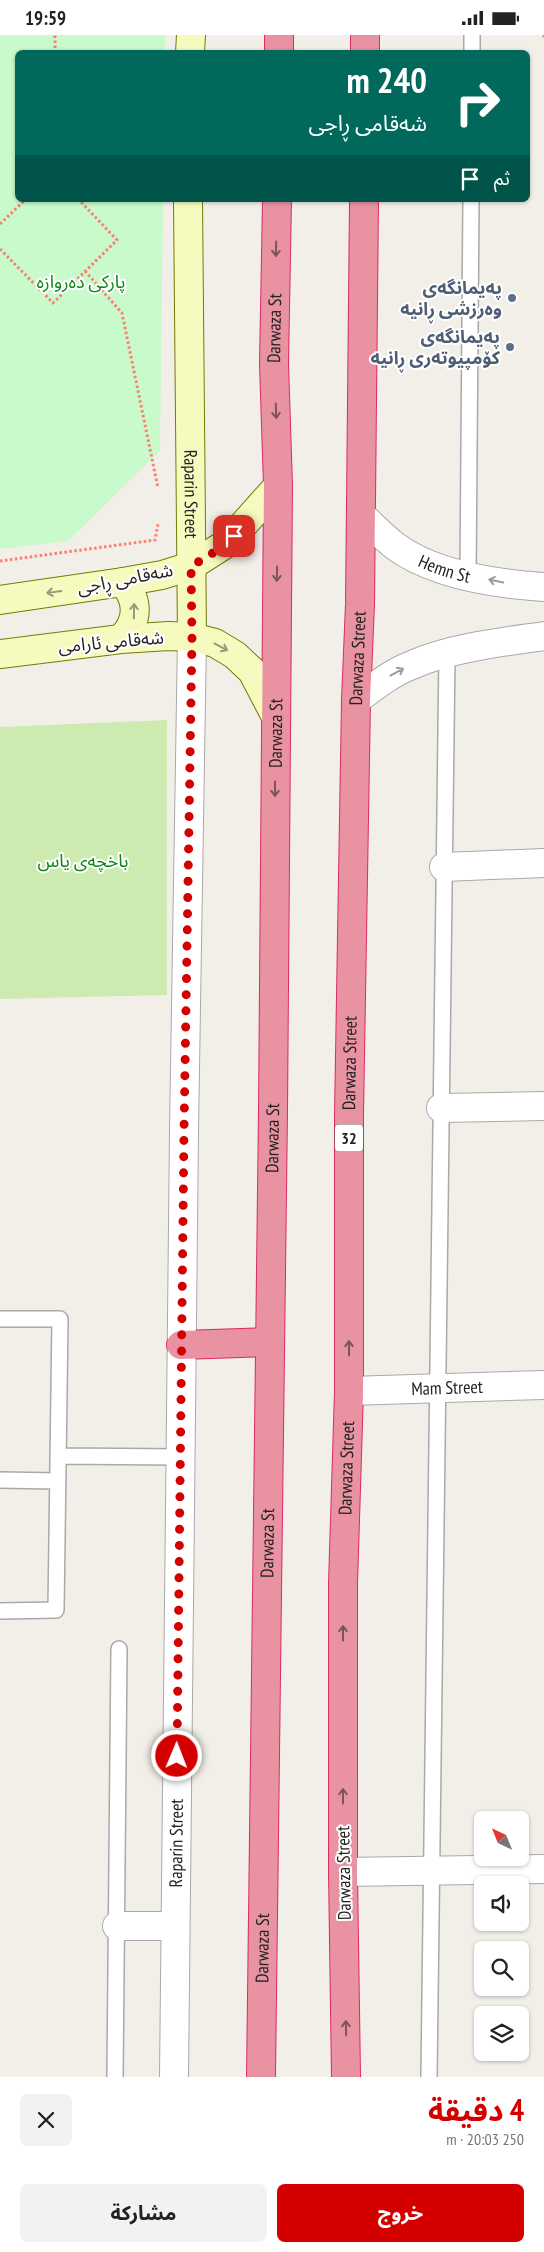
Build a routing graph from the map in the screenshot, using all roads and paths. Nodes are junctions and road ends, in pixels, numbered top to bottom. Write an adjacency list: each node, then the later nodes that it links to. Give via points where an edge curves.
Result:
1 (55, 35): 6 (path)
2 (190, 35): 7 (main road)
3 (279, 35): 8 (highway)
4 (365, 35): 9 (highway)
5 (472, 35): 10 (lane)
6 (55, 50)
7 (190, 50)
8 (279, 50)
9 (365, 50)
10 (472, 50)
11 (23, 202): 17 (path)
12 (81, 202): 19 (path, via 117,240)
13 (188, 202): 25 (main road, Raparin Street)
14 (277, 202): 20 (highway, Darwaza St, one-way to 20, via 274,364)
15 (364, 202): 22 (highway, Darwaza Street / 32)
16 (471, 202): 26 (lane)
17 (0, 224)
18 (0, 249): 19 (path, via 52,303)
19 (85, 271): 21 (path, via 122,313)
20 (278, 486): 25 (main road, شەقامی ڕاجی, via 227,543); 36 (highway, Darwaza St, one-way to 36)
21 (160, 498)
22 (361, 515): 26 (street, Hemn St, via 396,547 415,558); 35 (highway, Darwaza Street / 32)
23 (155, 540): 24 (path)
24 (0, 561)
25 (191, 566): 27 (main road, شەقامی ڕاجی); 31 (main road, Raparin Street)
26 (468, 575): 28 (street, Hemn St, one-way to 26)
27 (123, 582): 29 (main road, شەقامی ڕاجی, one-way to 29); 32 (main road, one-way to 27, via 129,631 136,610)
28 (544, 587)
29 (0, 600)
30 (544, 636): 34 (street)
31 (192, 637): 32 (main road, شەقامی ئارامی); 36 (main road, شەقامی ئارامی, one-way to 36, via 215,643 235,655 252,671); 43 (street, Raparin Street)
32 (121, 639): 33 (main road, شەقامی ئارامی)
33 (0, 654)
34 (447, 654): 35 (street, one-way to 34, via 387,677 413,664); 38 (lane)
35 (356, 700): 46 (highway, Darwaza Street / 32, one-way to 35)
36 (275, 715): 42 (highway, Darwaza St, one-way to 42)
37 (544, 863): 38 (street)
38 (444, 867): 40 (lane)
39 (544, 1105): 40 (street)
40 (440, 1107): 45 (lane)
41 (0, 1319): 47 (lane, via 60,1319)
42 (269, 1342): 43 (highway); 60 (highway, Darwaza St)
43 (181, 1345): 48 (street, Raparin Street)
44 (544, 1385): 45 (street, Mam Street)
45 (437, 1388): 46 (street, Mam Street); 55 (lane)
46 (348, 1391): 54 (highway, Darwaza Street / 32, one-way to 46, via 343,1584)
47 (58, 1455): 48 (lane); 50 (lane)
48 (180, 1457): 57 (street, Raparin Street)
49 (0, 1480): 50 (lane)
50 (58, 1481): 51 (lane, via 56,1610)
51 (0, 1611)
52 (119, 1649): 56 (lane)
53 (544, 1869): 55 (street)
54 (343, 1872): 55 (street); 61 (highway, Darwaza Street / 32, one-way to 54)
55 (432, 1872): 62 (lane)
56 (116, 1926): 57 (street); 58 (lane)
57 (175, 1926): 59 (street, Raparin Street)
58 (115, 2077)
59 (174, 2077)
60 (261, 2077)
61 (346, 2077)
62 (429, 2077)

